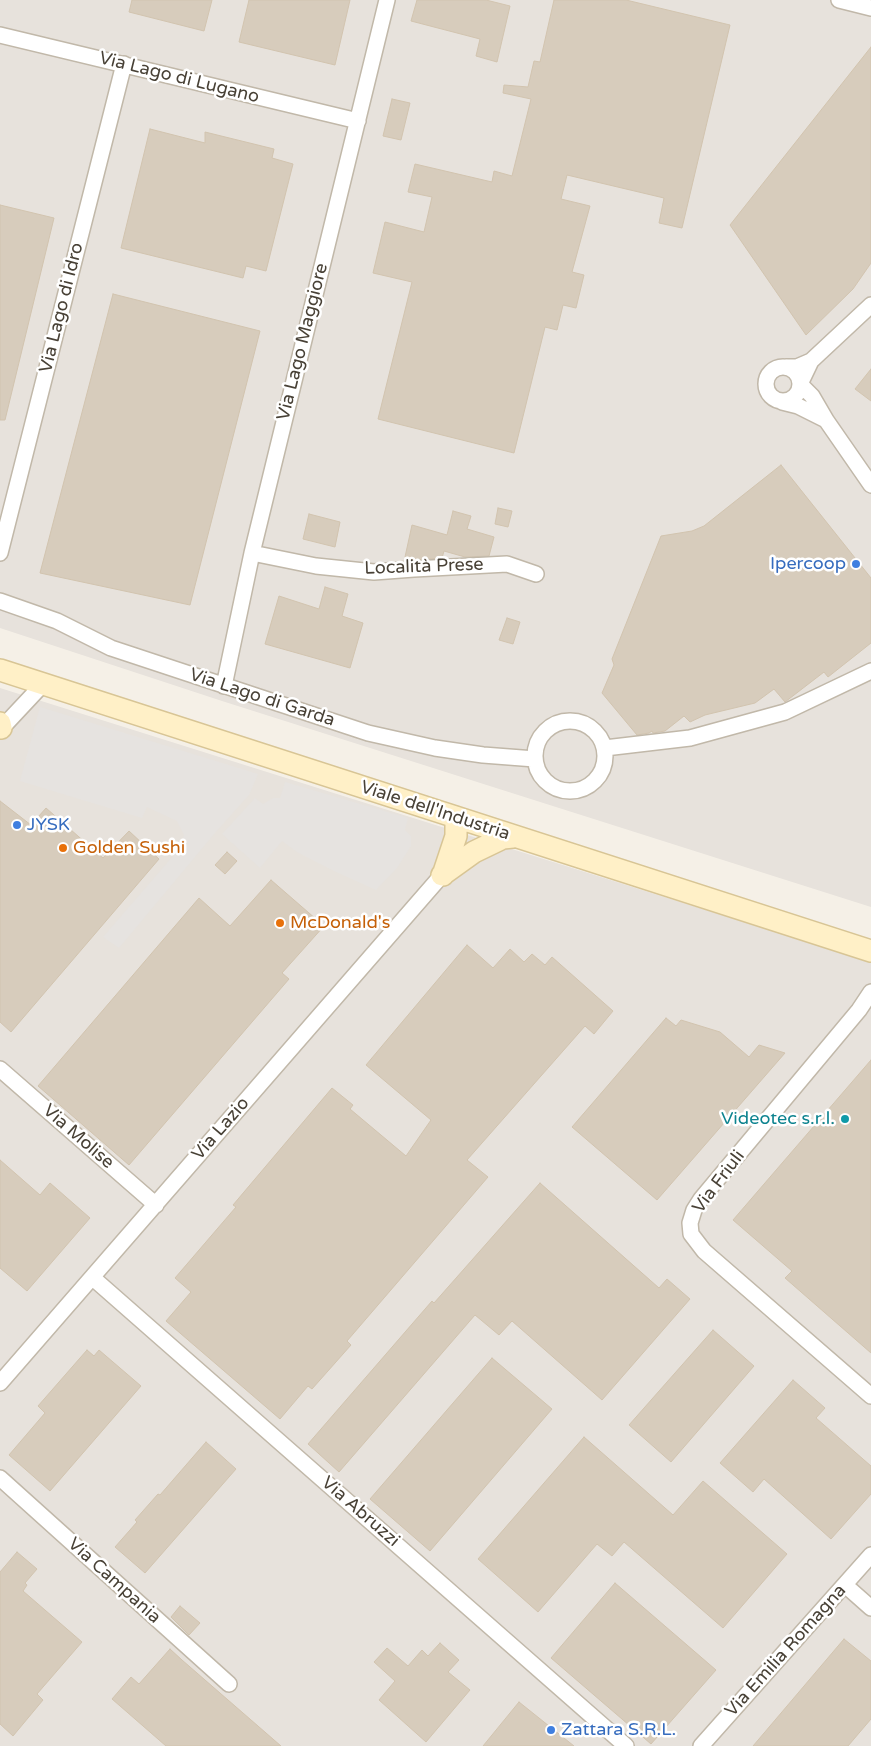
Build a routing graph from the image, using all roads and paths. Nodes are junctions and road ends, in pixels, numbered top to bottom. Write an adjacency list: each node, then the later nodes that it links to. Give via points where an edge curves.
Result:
1 (387, 0): 6 (street, Via Lago Maggiore)
2 (839, 0): 3 (street)
3 (871, 8)
4 (0, 35): 5 (street, Via Lago di Lugano)
5 (124, 64): 6 (street, Via Lago di Lugano); 14 (street, Via Lago di Idro)
6 (358, 121): 15 (street, Via Lago Maggiore)
7 (871, 305): 8 (street)
8 (811, 361): 9 (street); 10 (street)
9 (787, 367): 10 (street, via 797,374); 11 (street, via 770,372 765,382 772,398)
10 (800, 384): 11 (street, via 793,399); 12 (street, via 812,396)
11 (782, 402): 12 (street)
12 (826, 420): 13 (street)
13 (871, 486)
14 (0, 552)
15 (252, 552): 16 (street, Località Prese, via 316,566 374,572 507,564); 21 (street, Via Lago Maggiore)
16 (536, 574)
17 (0, 601): 21 (street, Via Lago di Garda, via 57,621 112,648)
18 (0, 670): 20 (main road, Viale dell'Industria)
19 (871, 671): 23 (street, via 785,712 690,738)
20 (43, 684): 22 (street); 25 (main road, Viale dell'Industria)
21 (224, 686): 24 (street, Via Lago di Garda, via 368,733 435,748)
22 (0, 727)
23 (605, 748): 24 (street, via 598,734 586,724 564,721 545,730 539,739); 24 (street, via 602,771 591,783 576,791 549,783 538,770)
24 (535, 759)
25 (456, 817): 26 (main road, Viale dell'Industria); 27 (main road, via 456,836)
26 (513, 837): 27 (main road, via 503,838 474,852); 28 (main road, Viale dell'Industria)
27 (442, 875): 31 (street, Via Lazio)
28 (871, 951)
29 (871, 992): 34 (street, Via Friuli, via 702,1199 690,1223 691,1234 704,1251)
30 (0, 1069): 31 (street, Via Molise)
31 (156, 1205): 32 (street, Via Lazio)
32 (93, 1278): 33 (street, Via Lazio); 40 (street, Via Abruzzi)
33 (0, 1384)
34 (871, 1396)
35 (0, 1478): 39 (street, Via Campania)
36 (871, 1556): 37 (street, Via Emilia Romagna)
37 (845, 1585): 38 (street); 41 (street, Via Emilia Romagna)
38 (871, 1608)
39 (229, 1684)
40 (626, 1746)
41 (701, 1746)

